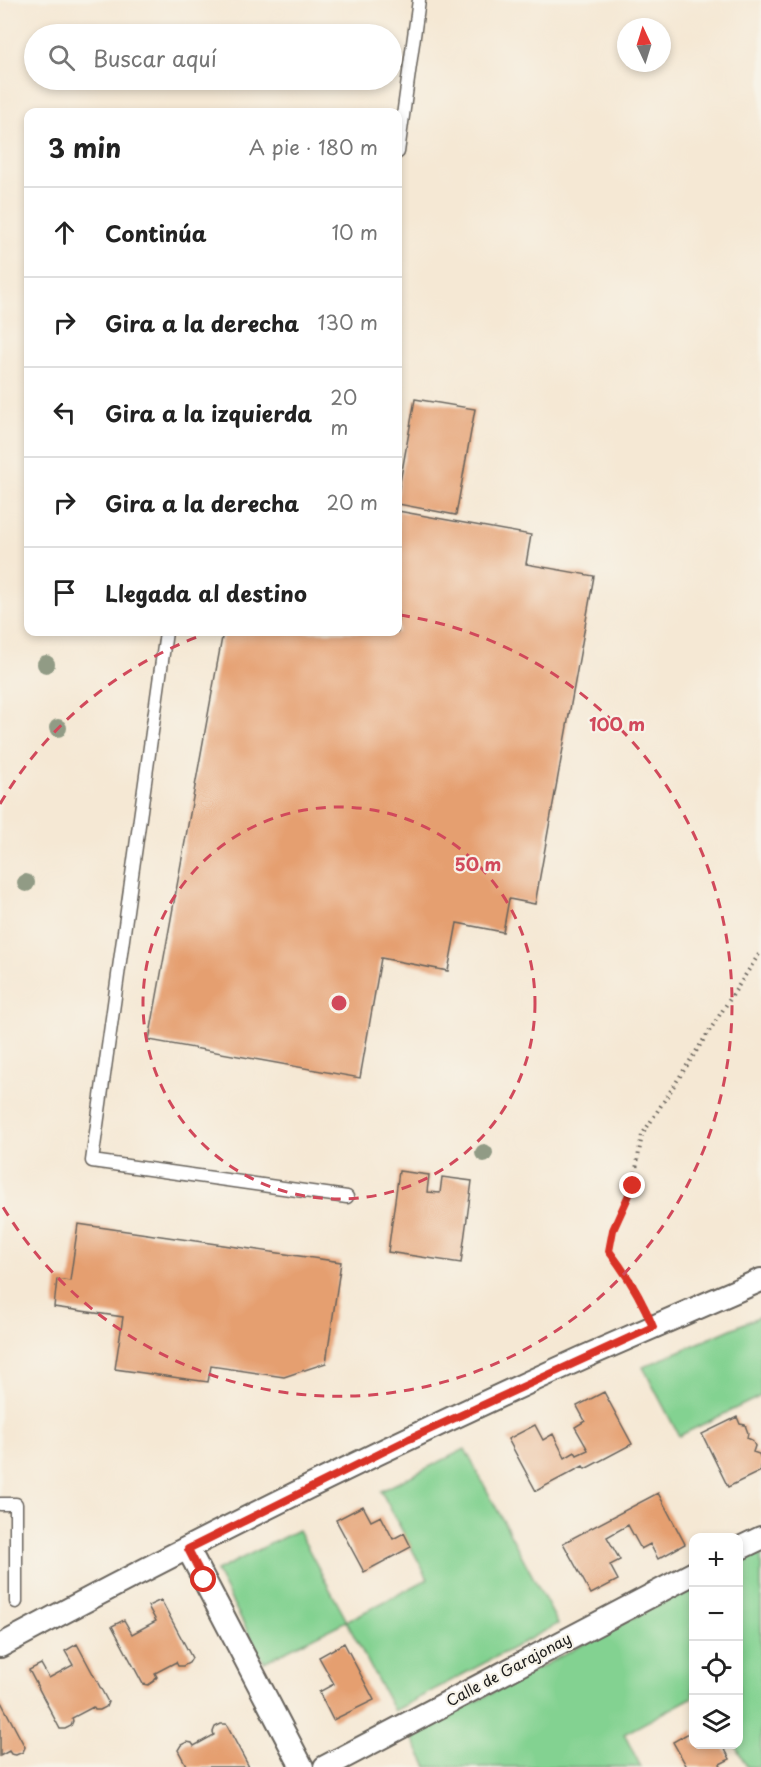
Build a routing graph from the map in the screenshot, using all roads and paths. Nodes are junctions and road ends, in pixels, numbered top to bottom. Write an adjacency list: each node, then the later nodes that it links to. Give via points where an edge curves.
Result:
1 (419, 0): 2 (lane)
2 (402, 123)
3 (165, 636): 5 (lane, via 92,1161)
4 (761, 951): 7 (path, via 642,1135 633,1186 613,1230 609,1251 631,1280)
5 (347, 1197)
6 (761, 1280): 7 (street)
7 (653, 1327): 11 (street, via 409,1439)
8 (0, 1504): 13 (lane, via 16,1504)
9 (761, 1538): 10 (street)
10 (743, 1547)
11 (188, 1549): 14 (street); 15 (street)
12 (689, 1575): 16 (street, Calle de Garajonay)
13 (16, 1602)
14 (0, 1646)
15 (302, 1767)
16 (325, 1767)

